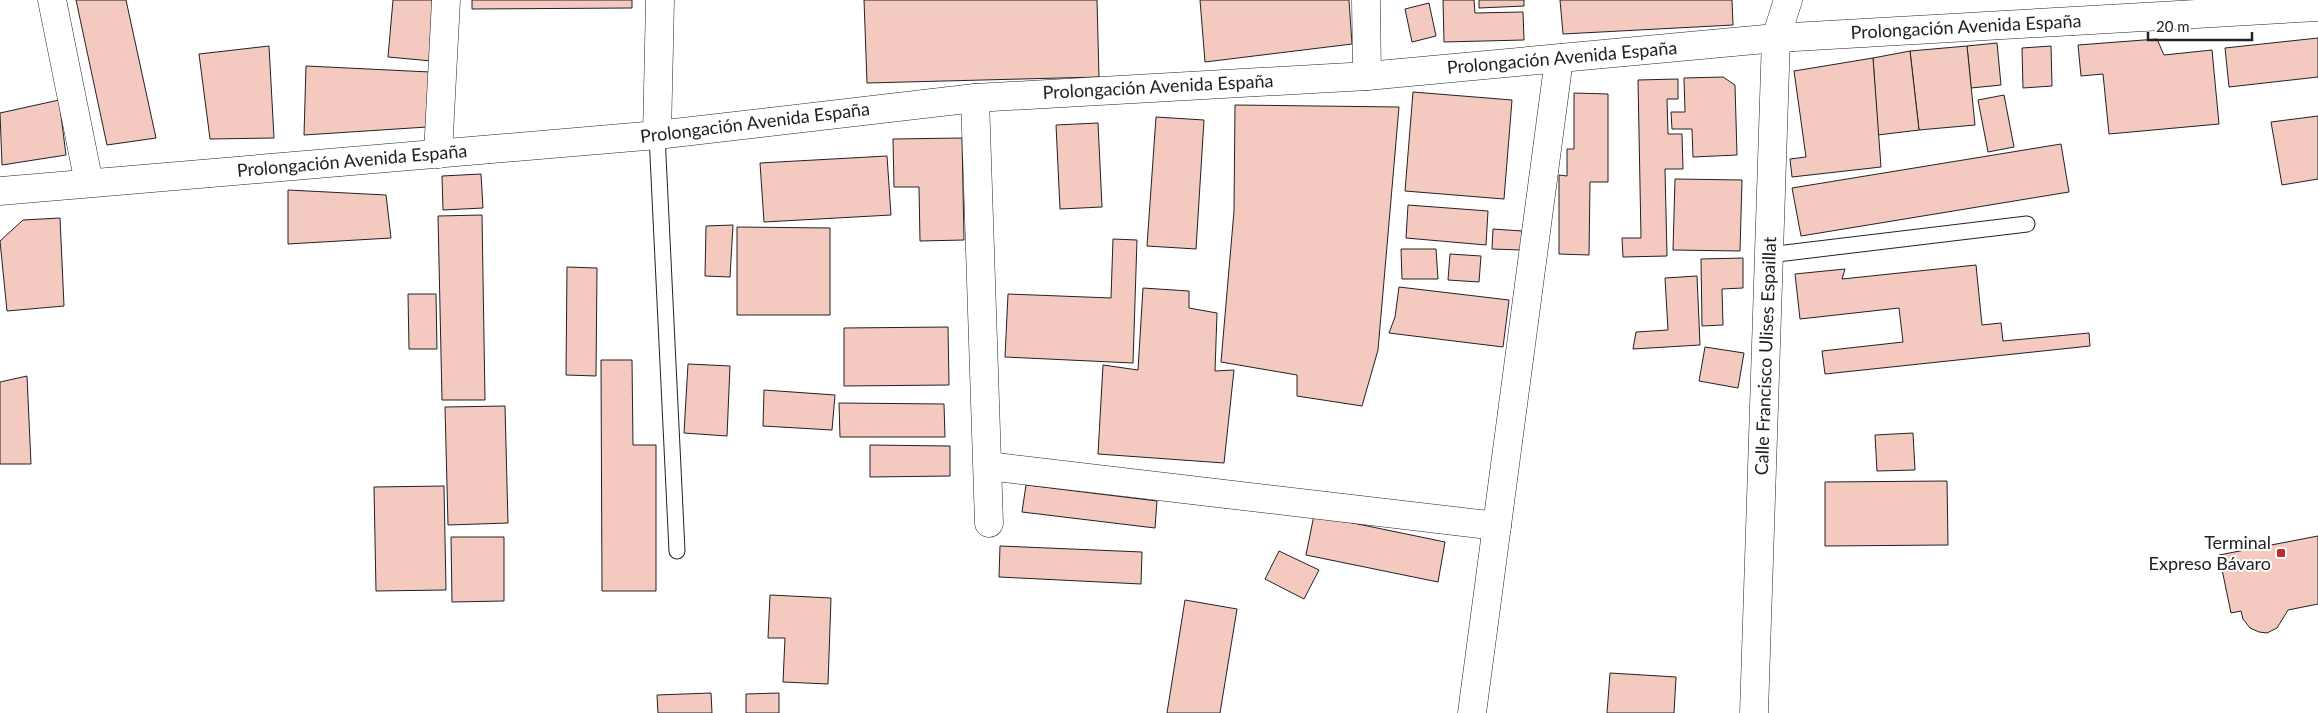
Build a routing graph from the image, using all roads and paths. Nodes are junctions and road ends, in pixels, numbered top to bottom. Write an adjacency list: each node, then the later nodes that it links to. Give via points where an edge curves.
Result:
1 (52, 0): 13 (street)
2 (446, 0): 12 (street)
3 (660, 0): 11 (street)
4 (1366, 0): 9 (street)
5 (1788, 0): 7 (street, Calle Francisco Ulises Espaillat)
6 (2318, 7): 7 (street, Prolongación Avenida España)
7 (1776, 38): 8 (street, Prolongación Avenida España); 16 (street, Calle Francisco Ulises Espaillat)
8 (1559, 59): 9 (street, Prolongación Avenida España); 19 (street)
9 (1367, 76): 10 (street, Prolongación Avenida España)
10 (975, 98): 11 (street, Prolongación Avenida España); 17 (street)
11 (657, 135): 12 (street, Prolongación Avenida España); 20 (lane)
12 (438, 154): 13 (street, Prolongación Avenida España)
13 (89, 183): 14 (street, Prolongación Avenida España)
14 (0, 191)
15 (2027, 224): 16 (lane)
16 (1769, 255): 22 (street, Calle Francisco Ulises Espaillat)
17 (988, 466): 18 (street); 19 (street)
18 (989, 523)
19 (1497, 526): 21 (street)
20 (676, 551)
21 (1472, 713)
22 (1754, 713)

